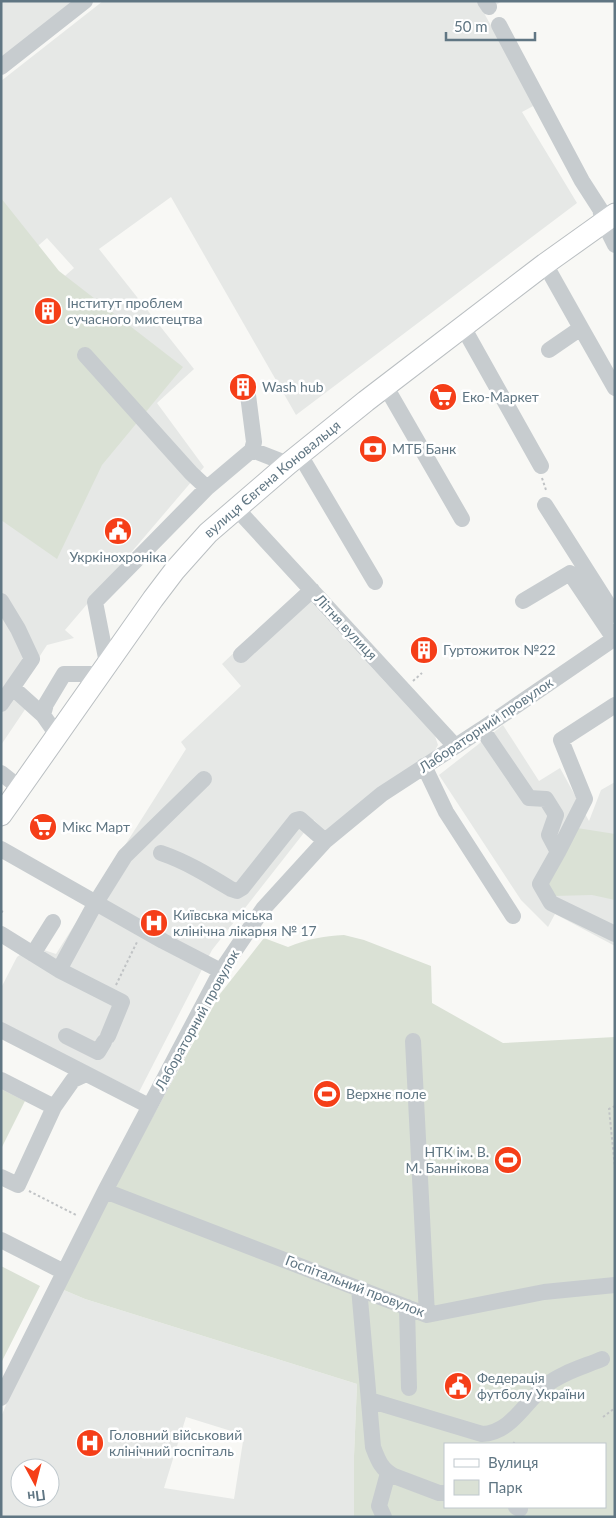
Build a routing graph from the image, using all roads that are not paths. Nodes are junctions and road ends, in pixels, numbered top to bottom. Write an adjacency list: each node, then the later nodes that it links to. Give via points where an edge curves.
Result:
1 (84, 1): 3 (street)
2 (499, 25): 4 (street, via 582,181)
3 (1, 67)
4 (609, 218): 5 (street); 6 (main road, вулиця Євгена Коновальця)
5 (615, 245)
6 (545, 264): 7 (main road, вулиця Євгена Коновальця); 8 (street)
7 (462, 327): 11 (main road, вулиця Євгена Коновальця); 16 (street)
8 (581, 328): 9 (street); 12 (street)
9 (549, 350)
10 (84, 355): 17 (street)
11 (386, 387): 15 (main road, вулиця Євгена Коновальця); 20 (street)
12 (615, 388)
13 (248, 395): 14 (street, via 254,442)
14 (252, 450): 15 (street); 17 (street)
15 (294, 460): 19 (main road, вулиця Євгена Коновальця); 21 (street)
16 (541, 466)
17 (207, 488): 30 (street, via 95,602)
18 (545, 505): 26 (street)
19 (236, 508): 22 (street, Літня вулиця); 30 (main road, вулиця Євгена Коновальця, via 175,570)
20 (462, 519)
21 (375, 582)
22 (312, 590): 29 (street); 37 (street, Літня вулиця)
23 (1, 593): 27 (street)
24 (523, 600): 28 (street, via 570,573)
25 (1, 602): 27 (street)
26 (615, 615)
27 (8, 620): 31 (street, via 32,658)
28 (614, 639): 35 (street, Лабораторний провулок)
29 (241, 655)
30 (104, 669): 34 (street, via 64,674); 36 (main road, вулиця Євгена Коновальця)
31 (13, 688): 32 (street); 34 (street)
32 (1, 704)
33 (615, 705): 46 (street, via 560,740 585,799)
34 (43, 715): 36 (street)
35 (482, 729): 37 (street, Лабораторний провулок); 46 (street, via 529,798 546,799 556,816 548,835)
36 (57, 735): 41 (main road, вулиця Євгена Коновальця)
37 (455, 746): 38 (street, Лабораторний провулок)
38 (424, 766): 43 (street, Лабораторний провулок, via 382,794); 48 (street, via 446,812)
39 (1, 773): 41 (street)
40 (204, 779): 45 (street)
41 (20, 788): 42 (main road, вулиця Євгена Коновальця)
42 (1, 815)
43 (325, 842): 45 (street, via 300,819 296,820 237,891 199,869); 54 (street, Лабораторний провулок, via 264,909)
44 (1, 849): 47 (street)
45 (150, 849): 47 (street, via 119,865)
46 (558, 852): 51 (street, via 540,884 551,904)
47 (95, 904): 53 (street); 54 (street)
48 (513, 916)
49 (53, 922): 52 (street)
50 (1, 934): 52 (street)
51 (615, 934)
52 (34, 954): 53 (street)
53 (59, 970): 56 (street, via 122,1004 98,1052)
54 (221, 971): 60 (street, Лабораторний провулок)
55 (1, 1030): 58 (street)
56 (66, 1036)
57 (413, 1041): 69 (street)
58 (86, 1074): 60 (street); 61 (street, via 73,1080)
59 (1, 1080): 61 (street)
60 (149, 1106): 63 (street, Лабораторний провулок)
61 (54, 1107): 62 (street, via 18,1185)
62 (1, 1177)
63 (105, 1191): 65 (street, Лабораторний провулок); 67 (street, Госпітальний провулок)
64 (1, 1240): 65 (street)
65 (64, 1272): 72 (street, Лабораторний провулок)
66 (615, 1285): 69 (street, Госпітальний провулок, via 544,1292)
67 (359, 1288): 68 (street, Госпітальний провулок); 73 (street)
68 (407, 1307): 69 (street, Госпітальний провулок); 71 (street)
69 (427, 1315)
70 (602, 1360): 73 (street, via 558,1377 505,1427 491,1434)
71 (408, 1388)
72 (1, 1398)
73 (369, 1400): 74 (street, via 373,1447)
74 (388, 1473): 75 (street); 76 (street, via 379,1506)
75 (444, 1493)
76 (384, 1517)

